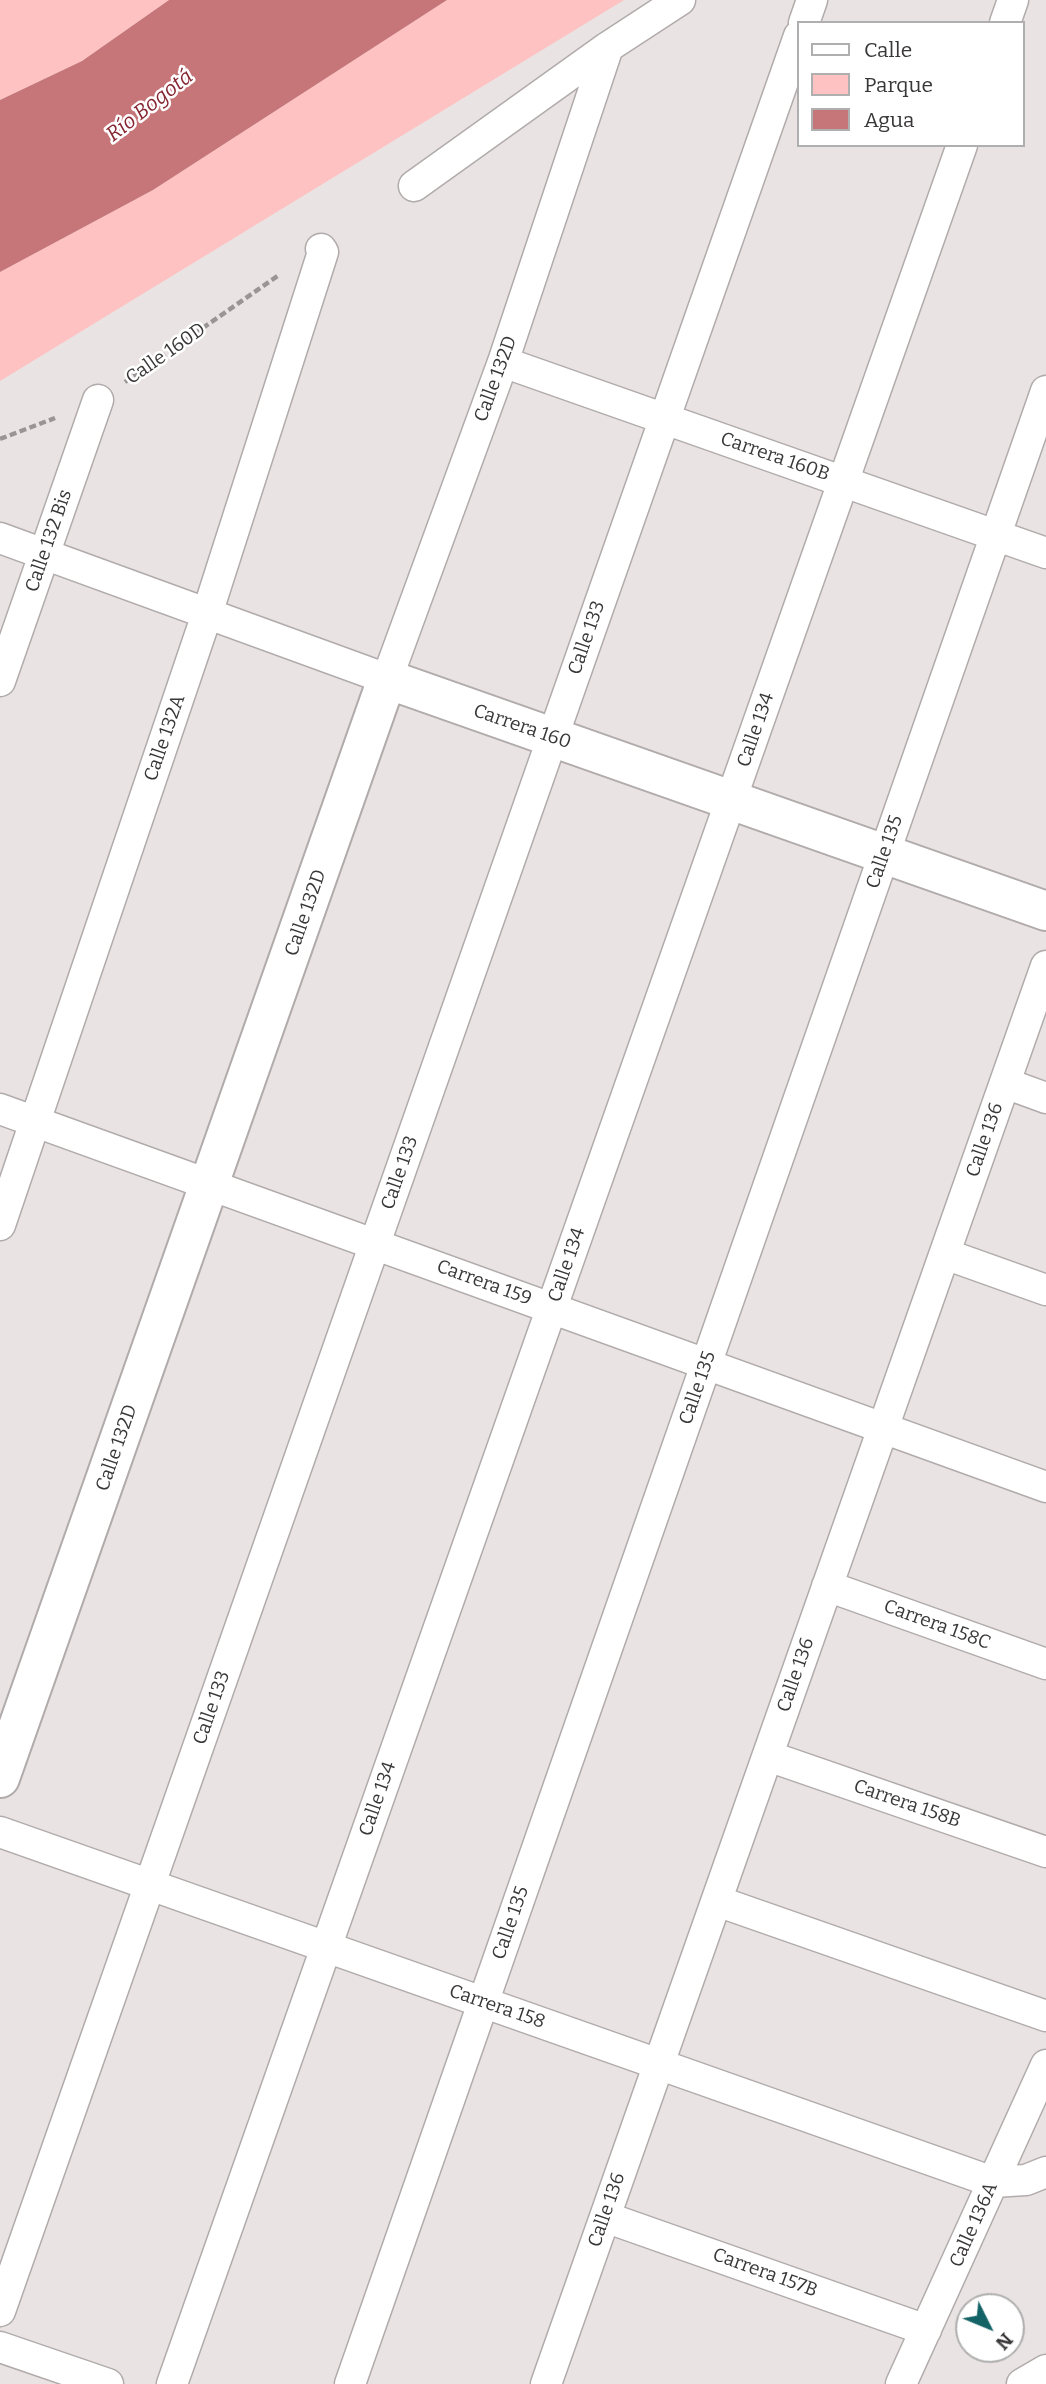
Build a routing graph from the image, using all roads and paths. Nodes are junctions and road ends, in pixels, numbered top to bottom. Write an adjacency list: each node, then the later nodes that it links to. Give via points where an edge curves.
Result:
1 (680, 0): 7 (street)
2 (812, 0): 4 (street)
3 (1013, 0): 5 (street)
4 (805, 21)
5 (1006, 21)
6 (797, 42): 14 (street, Calle 133)
7 (608, 47): 9 (street); 11 (street, Calle 132D)
8 (961, 147): 16 (street, Calle 134)
9 (414, 186)
10 (321, 249): 13 (path, Calle 160D); 21 (street, Calle 132A)
11 (503, 362): 14 (street, Carrera 160B); 22 (street, Calle 132D)
12 (1046, 391): 17 (street, Calle 135)
13 (98, 400): 15 (path, Calle 160D); 20 (street, Calle 132 Bis)
14 (665, 419): 16 (street, Carrera 160B); 24 (street, Calle 133)
15 (0, 439)
16 (844, 481): 17 (street, Carrera 160B); 25 (street, Calle 134)
17 (996, 535): 19 (street, Carrera 160B); 26 (street, Calle 135)
18 (0, 538): 20 (street, Carrera 160)
19 (1046, 552)
20 (44, 554): 21 (street, Carrera 160); 23 (street, Calle 132 Bis)
21 (207, 614): 22 (street, Carrera 160); 32 (street, Calle 132A)
22 (387, 679): 24 (street, Carrera 160); 33 (street, Calle 132D)
23 (0, 681)
24 (553, 737): 25 (street, Carrera 160); 35 (street, Calle 133)
25 (731, 800): 26 (street, Carrera 160); 38 (street, Calle 134)
26 (884, 854): 27 (street, Carrera 160); 39 (street, Calle 135)
27 (1046, 911)
28 (1046, 966): 29 (street, Calle 136)
29 (1005, 1083): 30 (street); 36 (street, Calle 136)
30 (1046, 1098)
31 (0, 1109): 32 (street, Carrera 159)
32 (36, 1122): 33 (street, Carrera 159); 34 (street, Calle 132A)
33 (211, 1185): 35 (street, Carrera 159); 45 (street, Calle 132D)
34 (0, 1225)
35 (375, 1244): 38 (street, Carrera 159); 48 (street, Calle 133)
36 (944, 1254): 37 (street); 40 (street, Calle 136)
37 (1046, 1290)
38 (552, 1308): 39 (street, Carrera 159); 50 (street, Calle 134)
39 (706, 1364): 40 (street, Carrera 159); 51 (street, Calle 135)
40 (884, 1428): 41 (street, Carrera 159); 42 (street, Calle 136)
41 (1046, 1487)
42 (827, 1586): 43 (street, Carrera 158C); 44 (street, Calle 136)
43 (1046, 1664)
44 (768, 1756): 47 (street, Carrera 158B); 49 (street, Calle 136)
45 (0, 1778)
46 (0, 1832): 48 (street, Carrera 158)
47 (1046, 1852)
48 (150, 1885): 50 (street, Carrera 158); 58 (street, Calle 133)
49 (717, 1901): 52 (street); 53 (street, Calle 136)
50 (327, 1947): 51 (street, Carrera 158); 64 (street, Calle 134)
51 (484, 2002): 53 (street, Carrera 158); 65 (street, Calle 135)
52 (1046, 2016)
53 (659, 2064): 56 (street, Carrera 158); 57 (street, Calle 136)
54 (1046, 2065): 56 (street, Calle 136A)
55 (1046, 2172): 56 (street, via 1026,2180)
56 (993, 2182): 59 (street, Calle 136A)
57 (605, 2217): 59 (street, Carrera 157B); 62 (street, Calle 136)
58 (0, 2311)
59 (926, 2330): 66 (street, Calle 136A)
60 (0, 2347): 63 (street)
61 (1046, 2370): 67 (street)
62 (553, 2382)
63 (107, 2384)
64 (172, 2384)
65 (350, 2384)
66 (901, 2384)
67 (1022, 2384)

